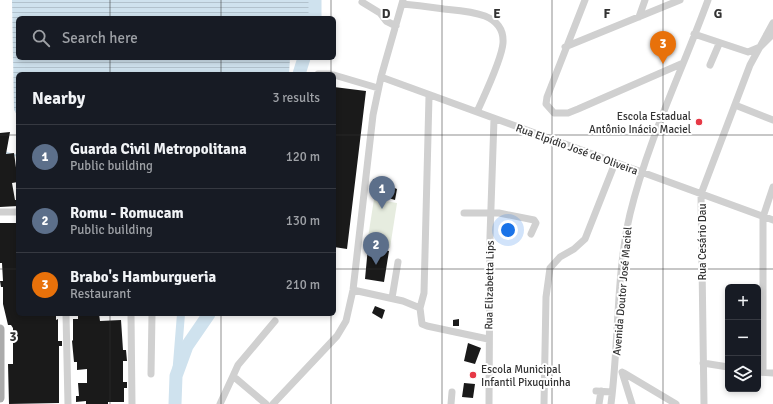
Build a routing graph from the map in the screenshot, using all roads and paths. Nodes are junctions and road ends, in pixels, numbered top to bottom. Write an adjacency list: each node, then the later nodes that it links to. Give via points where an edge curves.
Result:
1 (585, 0): 14 (street)
2 (645, 0): 7 (street)
3 (680, 0): 7 (street)
4 (708, 0): 10 (street, Avenida Doutor José Maciel)
5 (362, 2): 9 (street, via 380,13 386,22)
6 (402, 2): 9 (street); 22 (street, via 478,13 493,20 497,25 503,36 502,49)
7 (639, 18): 14 (street)
8 (773, 23): 13 (street, Rua Cesário Dau)
9 (396, 26): 18 (street)
10 (694, 34): 12 (street); 15 (street, Avenida Doutor José Maciel)
11 (773, 34): 13 (street)
12 (719, 44): 13 (street, via 748,52); 16 (street)
13 (760, 47): 21 (street, Rua Cesário Dau, via 750,65)
14 (565, 48): 15 (street, via 546,104 554,113 559,114 578,109)
15 (681, 64): 26 (street, Avenida Doutor José Maciel)
16 (710, 65)
17 (336, 76): 19 (street)
18 (381, 77): 19 (street); 20 (street, Rua Elpídio José de Oliveira)
19 (378, 88): 37 (street)
20 (429, 96): 22 (street, Rua Elpídio José de Oliveira); 39 (street, via 424,294)
21 (735, 105): 24 (street); 28 (street, Rua Cesário Dau)
22 (477, 112): 23 (street, Rua Elpídio José de Oliveira)
23 (494, 119): 25 (street, Rua Elpídio José de Oliveira); 31 (street, Rua Elizabetta Lips)
24 (773, 120)
25 (615, 163): 26 (street, Rua Elpídio José de Oliveira); 65 (street, via 585,239 560,257 550,268 546,297)
26 (642, 172): 28 (street, Rua Elpídio José de Oliveira); 49 (street, Avenida Doutor José Maciel, via 626,237)
27 (773, 187): 33 (street)
28 (701, 194): 33 (street, Rua Elpídio José de Oliveira); 47 (street, Rua Cesário Dau)
29 (0, 212): 30 (street)
30 (16, 212)
31 (491, 212): 32 (street); 35 (street, via 534,220 536,223); 45 (street, Rua Elizabetta Lips)
32 (464, 213)
33 (763, 217): 34 (street, Rua Elpídio José de Oliveira); 46 (street)
34 (773, 220)
35 (531, 234)
36 (398, 262): 38 (street)
37 (353, 290): 38 (street); 62 (street, via 344,327)
38 (392, 298): 39 (street)
39 (420, 308): 45 (street, via 422,324)
40 (66, 316): 58 (street)
41 (131, 316): 59 (street)
42 (152, 316): 52 (street)
43 (275, 321): 54 (street, via 238,365)
44 (0, 329): 57 (main road)
45 (488, 339): 64 (street, Rua Elizabetta Lips)
46 (760, 356)
47 (703, 363): 48 (street); 70 (street, Rua Cesário Dau)
48 (725, 367)
49 (616, 368): 53 (street); 56 (street, Avenida Doutor José Maciel)
50 (761, 372): 51 (street)
51 (773, 373)
52 (151, 374)
53 (624, 374): 68 (street); 69 (street)
54 (233, 376): 60 (street); 61 (street)
55 (452, 392): 63 (street)
56 (612, 392): 66 (street, via 598,391); 67 (street, Avenida Doutor José Maciel)
57 (0, 398)
58 (68, 404)
59 (132, 404)
60 (220, 404)
61 (266, 404)
62 (273, 404)
63 (451, 404)
64 (489, 404)
65 (544, 404)
66 (599, 404)
67 (611, 404)
68 (632, 404)
69 (676, 404)
70 (704, 404)

